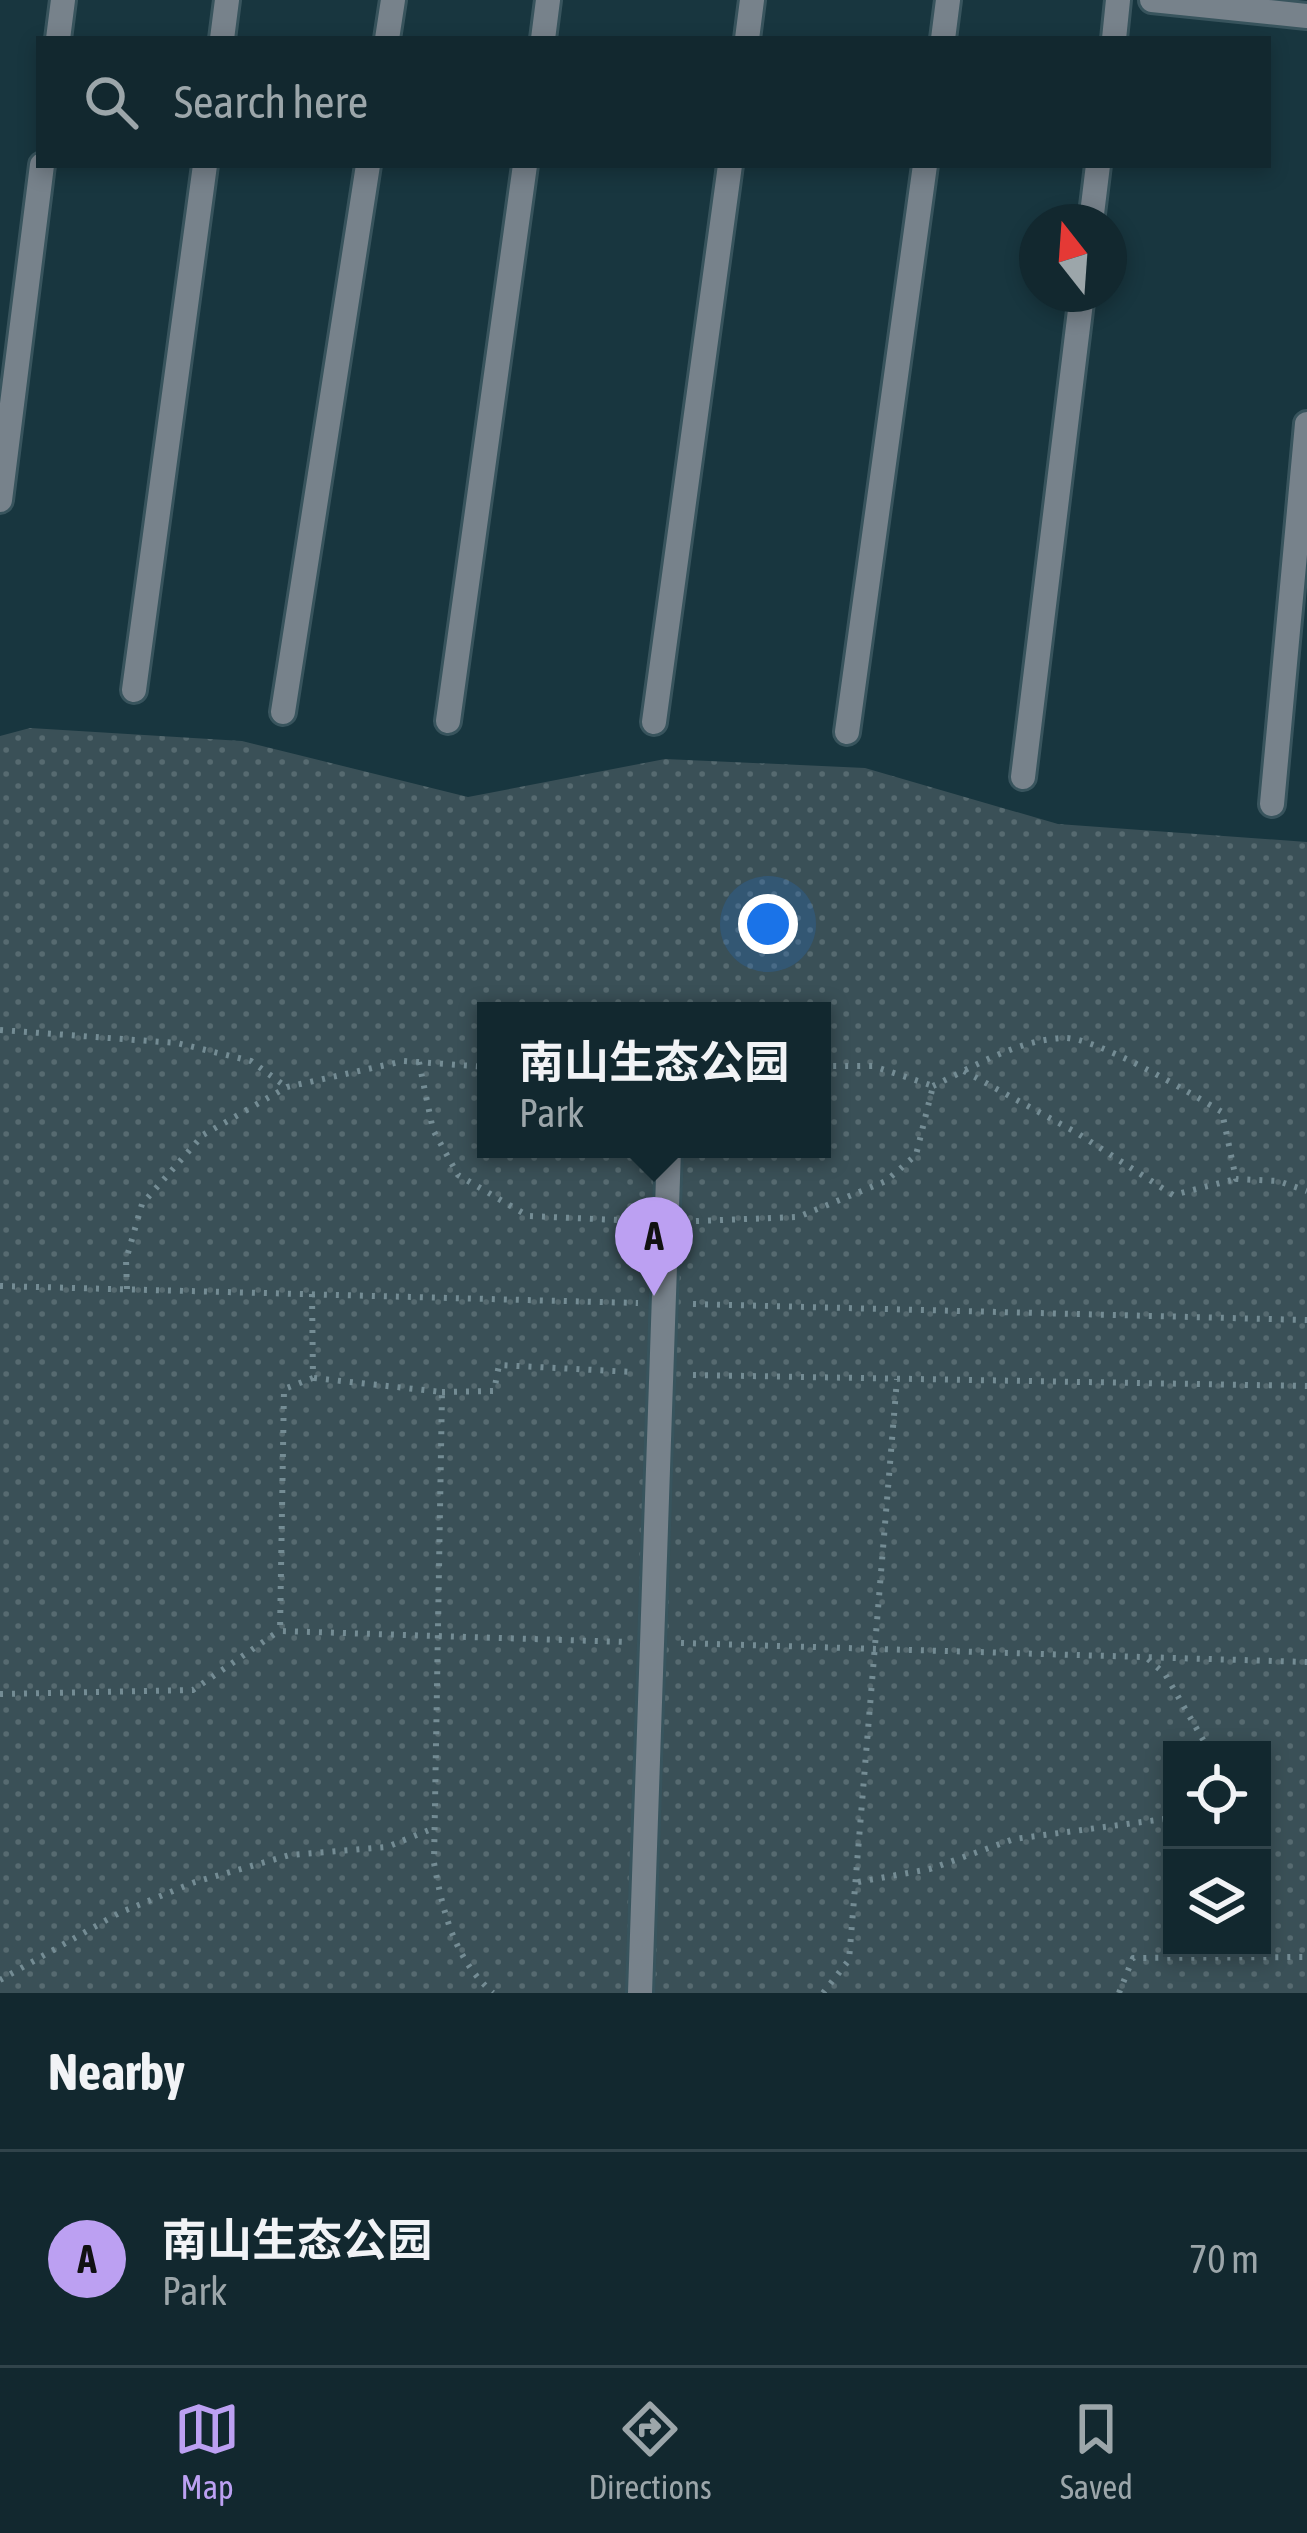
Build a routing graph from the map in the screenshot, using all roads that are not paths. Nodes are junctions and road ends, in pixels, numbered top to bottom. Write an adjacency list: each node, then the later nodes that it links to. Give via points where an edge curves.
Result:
1 (62, 0): 10 (street)
2 (227, 0): 11 (street)
3 (393, 0): 12 (street)
4 (548, 0): 13 (street)
5 (752, 0): 14 (street)
6 (948, 0): 15 (street)
7 (1118, 0): 16 (street)
8 (1153, 0): 9 (street)
9 (1307, 16)
10 (58, 36)
11 (222, 36)
12 (387, 36)
13 (543, 36)
14 (747, 36)
15 (943, 36)
16 (1114, 36)
17 (42, 168): 27 (street)
18 (205, 168): 28 (street)
19 (368, 168): 29 (street)
20 (525, 168): 30 (street)
21 (730, 168): 31 (street)
22 (926, 168): 32 (street)
23 (1098, 168): 24 (street)
24 (1093, 204)
25 (1080, 312): 33 (street)
26 (1307, 424): 34 (street)
27 (0, 500)
28 (134, 690)
29 (283, 712)
30 (448, 721)
31 (654, 722)
32 (848, 733)
33 (1023, 777)
34 (1272, 804)
35 (669, 1158): 36 (street)
36 (640, 1993)

